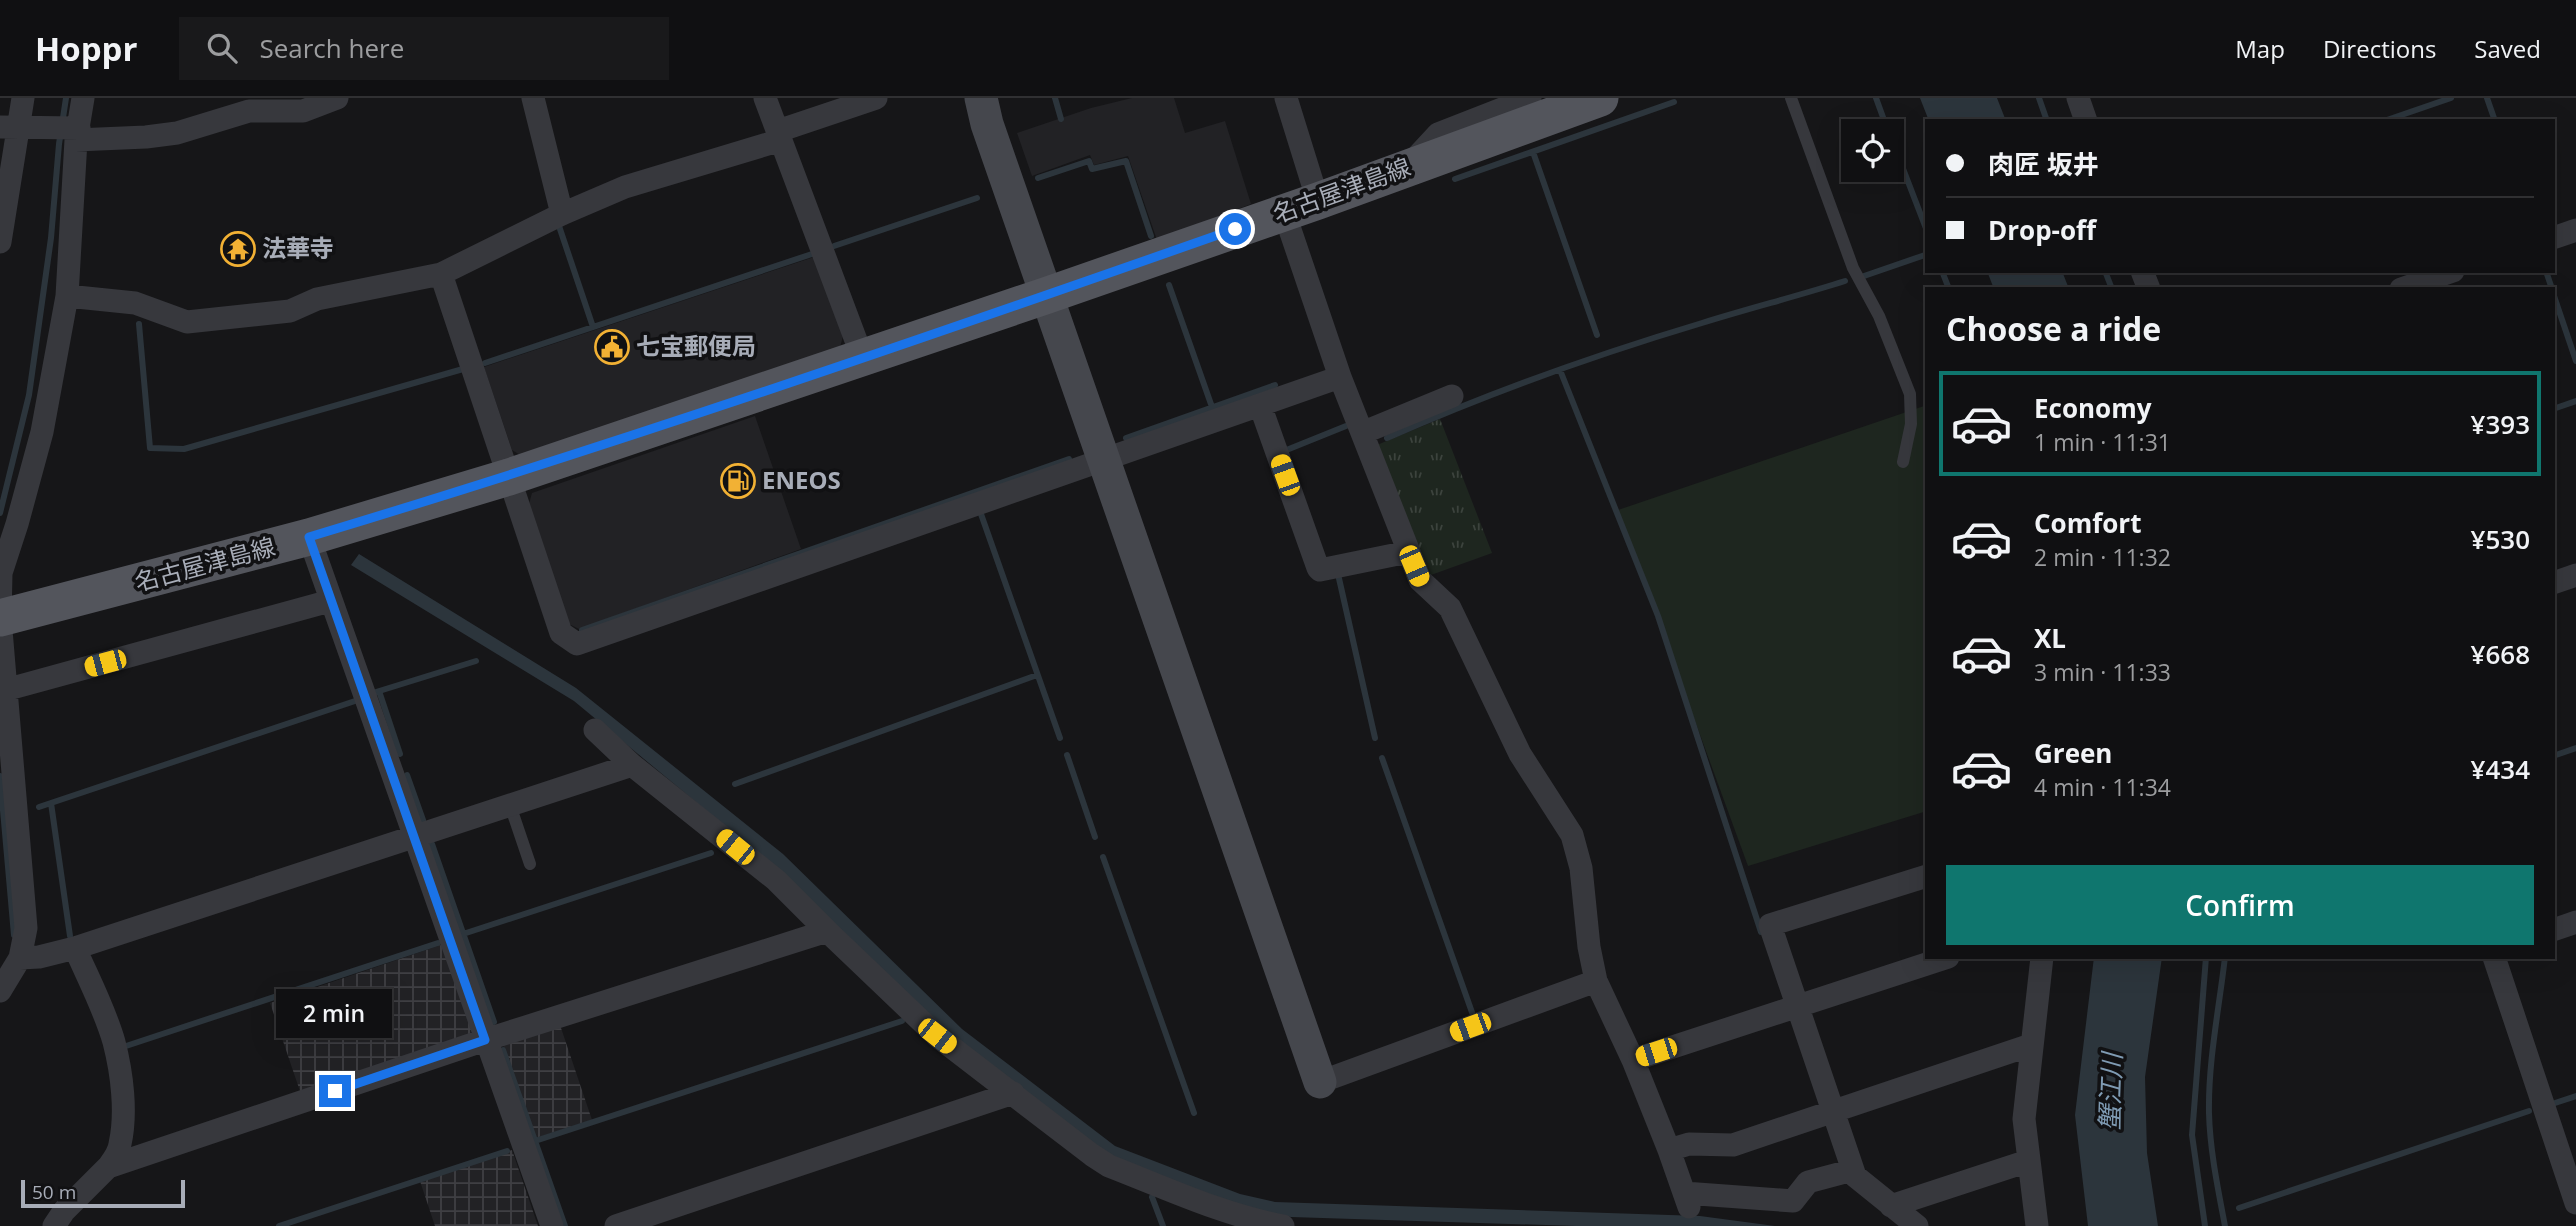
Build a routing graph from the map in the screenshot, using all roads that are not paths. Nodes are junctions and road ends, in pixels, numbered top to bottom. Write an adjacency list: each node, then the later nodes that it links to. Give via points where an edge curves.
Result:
1 (23, 98): 15 (street)
2 (83, 98): 16 (street)
3 (337, 98): 13 (street, via 303,111)
4 (533, 98): 21 (street)
5 (765, 98): 17 (street)
6 (876, 98): 17 (street)
7 (981, 98): 29 (street)
8 (1286, 98): 19 (street)
9 (1530, 98): 18 (street, via 1438,134)
10 (1600, 98): 18 (main road, 名古屋津島線)
11 (1791, 98): 36 (lane, via 1853,268 1879,316 1910,394 1911,424)
12 (2078, 98): 14 (street)
13 (248, 105): 16 (street, via 177,133 146,137)
14 (2085, 119)
15 (10, 127): 16 (street); 24 (street)
16 (70, 131): 28 (street)
17 (779, 135): 21 (street, via 625,187); 30 (street)
18 (1406, 168): 19 (main road, 名古屋津島線)
19 (1318, 201): 20 (main road, 名古屋津島線)
20 (1284, 212): 29 (main road, 名古屋津島線); 31 (street)
21 (562, 214): 26 (street)
22 (2576, 230): 23 (street)
23 (2555, 237)
24 (0, 242)
25 (2447, 273): 27 (street)
26 (441, 274): 28 (street, via 317,299 290,311 187,322 135,303); 37 (street)
27 (2407, 287)
28 (67, 296): 38 (street, via 42,432)
29 (1045, 296): 30 (main road, 名古屋津島線); 35 (street)
30 (863, 359): 37 (main road, 名古屋津島線)
31 (1340, 377): 33 (street); 34 (street)
32 (1452, 396): 34 (street)
33 (1260, 405): 35 (street); 40 (street, via 1320,570)
34 (1362, 433): 40 (street)
35 (1103, 460): 37 (street, via 577,644 561,633); 68 (street)
36 (1903, 462)
37 (509, 477): 39 (main road, 名古屋津島線)
38 (9, 521): 44 (street)
39 (309, 537): 43 (street); 44 (main road, 名古屋津島線)
40 (1408, 552): 62 (street, via 1420,580 1450,608 1520,754 1572,835)
41 (2576, 575): 42 (street)
42 (2555, 582)
43 (330, 601): 45 (street); 50 (street)
44 (0, 618): 45 (street)
45 (5, 690): 47 (street)
46 (595, 730): 48 (street)
47 (4, 733): 51 (street)
48 (632, 765): 49 (street); 56 (street, via 776,880)
49 (510, 805): 50 (street); 52 (lane)
50 (415, 836): 57 (street); 65 (street)
51 (10, 838): 58 (street, via 26,928)
52 (530, 864)
53 (1925, 877): 64 (street, via 1770,925)
54 (2576, 922): 55 (street)
55 (2555, 929)
56 (827, 931): 65 (street); 69 (street, via 937,1036)
57 (75, 948): 58 (street); 73 (street, via 107,1023 118,1068 121,1143)
58 (20, 958): 63 (street)
59 (1942, 959): 64 (street)
60 (2042, 959): 66 (street)
61 (2495, 959): 75 (street)
62 (1596, 981): 67 (street); 68 (street)
63 (0, 991)
64 (1798, 1006): 67 (street); 70 (street)
65 (485, 1040): 73 (street); 78 (street)
66 (2031, 1045): 70 (street); 72 (street, via 2024,1119)
67 (1633, 1060): 71 (street)
68 (1320, 1082)
69 (1013, 1093): 79 (street); 80 (street, via 1109,1166 1223,1210)
70 (1833, 1111): 71 (street, via 1733,1145 1689,1144); 74 (street)
71 (1669, 1150): 74 (street, via 1687,1200 1793,1201 1808,1182)
72 (2028, 1161): 76 (street); 82 (street)
73 (108, 1167): 77 (street)
74 (1853, 1170): 76 (street)
75 (2576, 1203)
76 (1891, 1206): 81 (street)
77 (54, 1226)
78 (552, 1226)
79 (616, 1226)
80 (1283, 1226)
81 (1917, 1226)
82 (2037, 1226)

